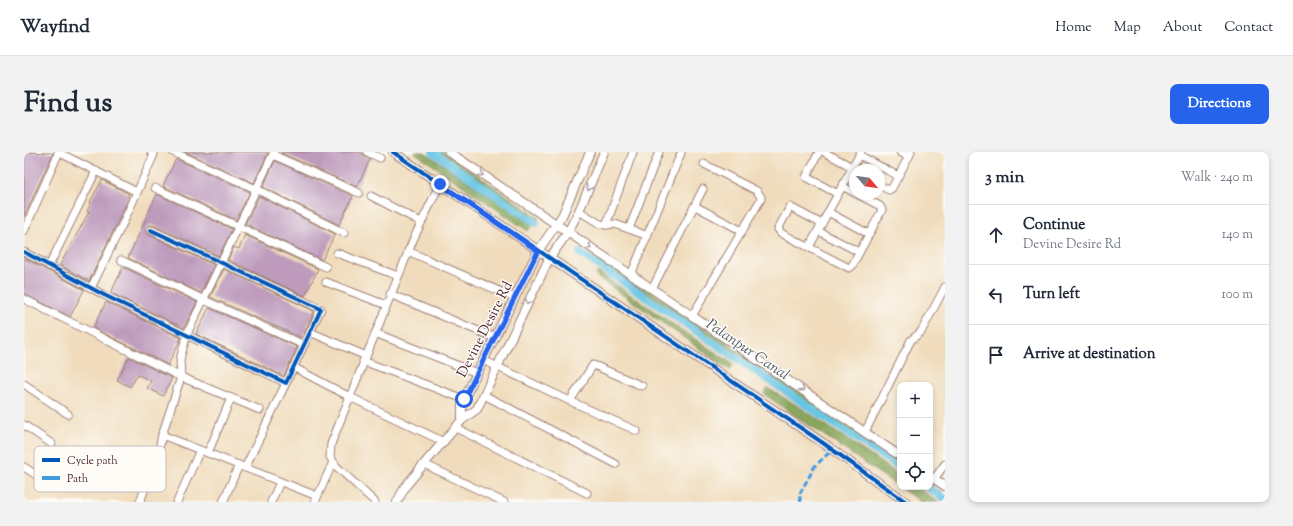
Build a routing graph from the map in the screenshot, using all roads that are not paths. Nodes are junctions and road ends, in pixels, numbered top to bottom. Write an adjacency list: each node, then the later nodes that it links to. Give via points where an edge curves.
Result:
1 (59, 152): 22 (street); 47 (street)
2 (172, 152): 29 (street)
3 (367, 152): 18 (street)
4 (393, 152): 25 (street)
5 (449, 152): 42 (street, one-way to 42)
6 (590, 152): 42 (street, Devine Desire Rd)
7 (604, 152): 38 (street, Devine Desire Rd, one-way to 38)
8 (633, 152): 43 (street)
9 (659, 152): 45 (street)
10 (819, 152): 34 (street, via 806,176)
11 (824, 152): 21 (street)
12 (900, 152): 17 (street)
13 (153, 153): 32 (street)
14 (273, 153): 29 (street); 33 (street)
15 (680, 153): 53 (street)
16 (860, 154): 20 (street); 24 (street)
17 (910, 154): 24 (street)
18 (380, 158)
19 (704, 164): 48 (street, via 761,196)
20 (856, 164)
21 (849, 168)
22 (96, 171): 32 (street); 63 (street)
23 (849, 176): 26 (street)
24 (898, 176): 28 (street, via 892,188)
25 (440, 184): 40 (street); 55 (street)
26 (842, 186): 31 (street); 34 (street)
27 (155, 188): 44 (street)
28 (885, 188)
29 (256, 189): 44 (street); 51 (street)
30 (703, 189): 37 (street)
31 (849, 190)
32 (137, 192): 69 (street)
33 (359, 193)
34 (838, 194): 39 (street)
35 (371, 196): 40 (street)
36 (868, 200): 52 (street, via 882,208)
37 (695, 206): 48 (street); 70 (street)
38 (579, 211): 43 (street); 50 (street, Devine Desire Rd)
39 (828, 212): 41 (street); 52 (street)
40 (421, 222): 57 (street)
41 (822, 224): 49 (street); 54 (street, via 790,207 779,226 779,231)
42 (557, 225): 50 (street); 55 (street, Devine Desire Rd)
43 (606, 225): 45 (street, via 615,224)
44 (240, 226): 62 (street); 64 (street)
45 (629, 229): 53 (street)
46 (151, 230): 62 (street)
47 (24, 231)
48 (742, 231): 76 (street)
49 (818, 231): 54 (street); 58 (street)
50 (568, 232): 60 (street, Devine Desire Rd); 65 (street, one-way to 65)
51 (344, 233)
52 (870, 234): 58 (street)
53 (648, 236): 65 (street)
54 (809, 247): 58 (street, via 849,268)
55 (538, 251): 60 (street); 72 (street, Devine Desire Rd)
56 (24, 252): 63 (street)
57 (408, 252): 66 (street); 72 (street)
58 (859, 252)
59 (337, 253): 66 (street)
60 (549, 258): 84 (street, Devine Desire Rd, one-way to 84); 131 (street)
61 (121, 260): 74 (street)
62 (222, 263): 74 (street); 77 (street, via 322,308)
63 (49, 266): 69 (street)
64 (326, 267)
65 (631, 275): 70 (street)
66 (398, 276): 71 (street)
67 (326, 282): 75 (street)
68 (945, 287): 102 (street, via 921,332 910,340)
69 (91, 288): 79 (street)
70 (652, 289): 76 (street)
71 (390, 294): 75 (street); 80 (street)
72 (515, 298): 80 (street, Devine Desire Rd)
73 (24, 299): 87 (street)
74 (204, 300): 79 (street); 81 (street)
75 (386, 305): 78 (street)
76 (692, 316): 102 (street, one-way to 102)
77 (310, 332): 81 (street); 82 (street)
78 (375, 333): 82 (street); 86 (street)
79 (187, 334): 87 (street, via 180,359); 88 (street)
80 (495, 338): 83 (street, Devine Desire Rd)
81 (304, 345): 85 (street)
82 (365, 359): 92 (street); 94 (street)
83 (483, 360): 84 (street); 86 (street, Devine Desire Rd)
84 (497, 366): 91 (street, Devine Desire Rd); 95 (street)
85 (293, 368): 88 (street); 92 (street)
86 (477, 373): 94 (street, Devine Desire Rd)
87 (181, 377): 93 (street); 103 (street)
88 (286, 382): 115 (street)
89 (24, 384): 97 (street)
90 (642, 386): 95 (street, via 593,365)
91 (484, 395): 98 (street, Devine Desire Rd, via 477,409); 112 (street)
92 (350, 397): 104 (street); 110 (street, via 331,444 330,458)
93 (231, 398): 96 (street); 108 (street)
94 (464, 399): 98 (street, Devine Desire Rd)
95 (570, 401): 101 (street)
96 (260, 410)
97 (68, 414)
98 (462, 420): 100 (street)
99 (24, 425): 105 (street)
100 (456, 428): 104 (street); 122 (street)
101 (637, 431)
102 (865, 432): 109 (street)
103 (162, 434): 106 (street); 107 (street)
104 (444, 442): 111 (street)
105 (52, 444)
106 (160, 446)
107 (200, 450): 108 (street); 125 (street)
108 (208, 453): 115 (street)
109 (897, 454)
110 (333, 462): 123 (street); 128 (street)
111 (424, 464): 129 (street, via 405,487); 130 (street)
112 (616, 464)
113 (945, 464): 117 (street)
114 (24, 467): 116 (street)
115 (242, 467): 119 (street); 126 (street)
116 (34, 474)
117 (933, 476)
118 (933, 478): 120 (street)
119 (280, 482): 123 (street); 127 (street)
120 (945, 486)
121 (144, 492): 124 (street)
122 (587, 493)
123 (316, 499)
124 (140, 502)
125 (177, 502)
126 (223, 502)
127 (271, 502)
128 (375, 502)
129 (397, 502)
130 (504, 502)
131 (906, 502)

